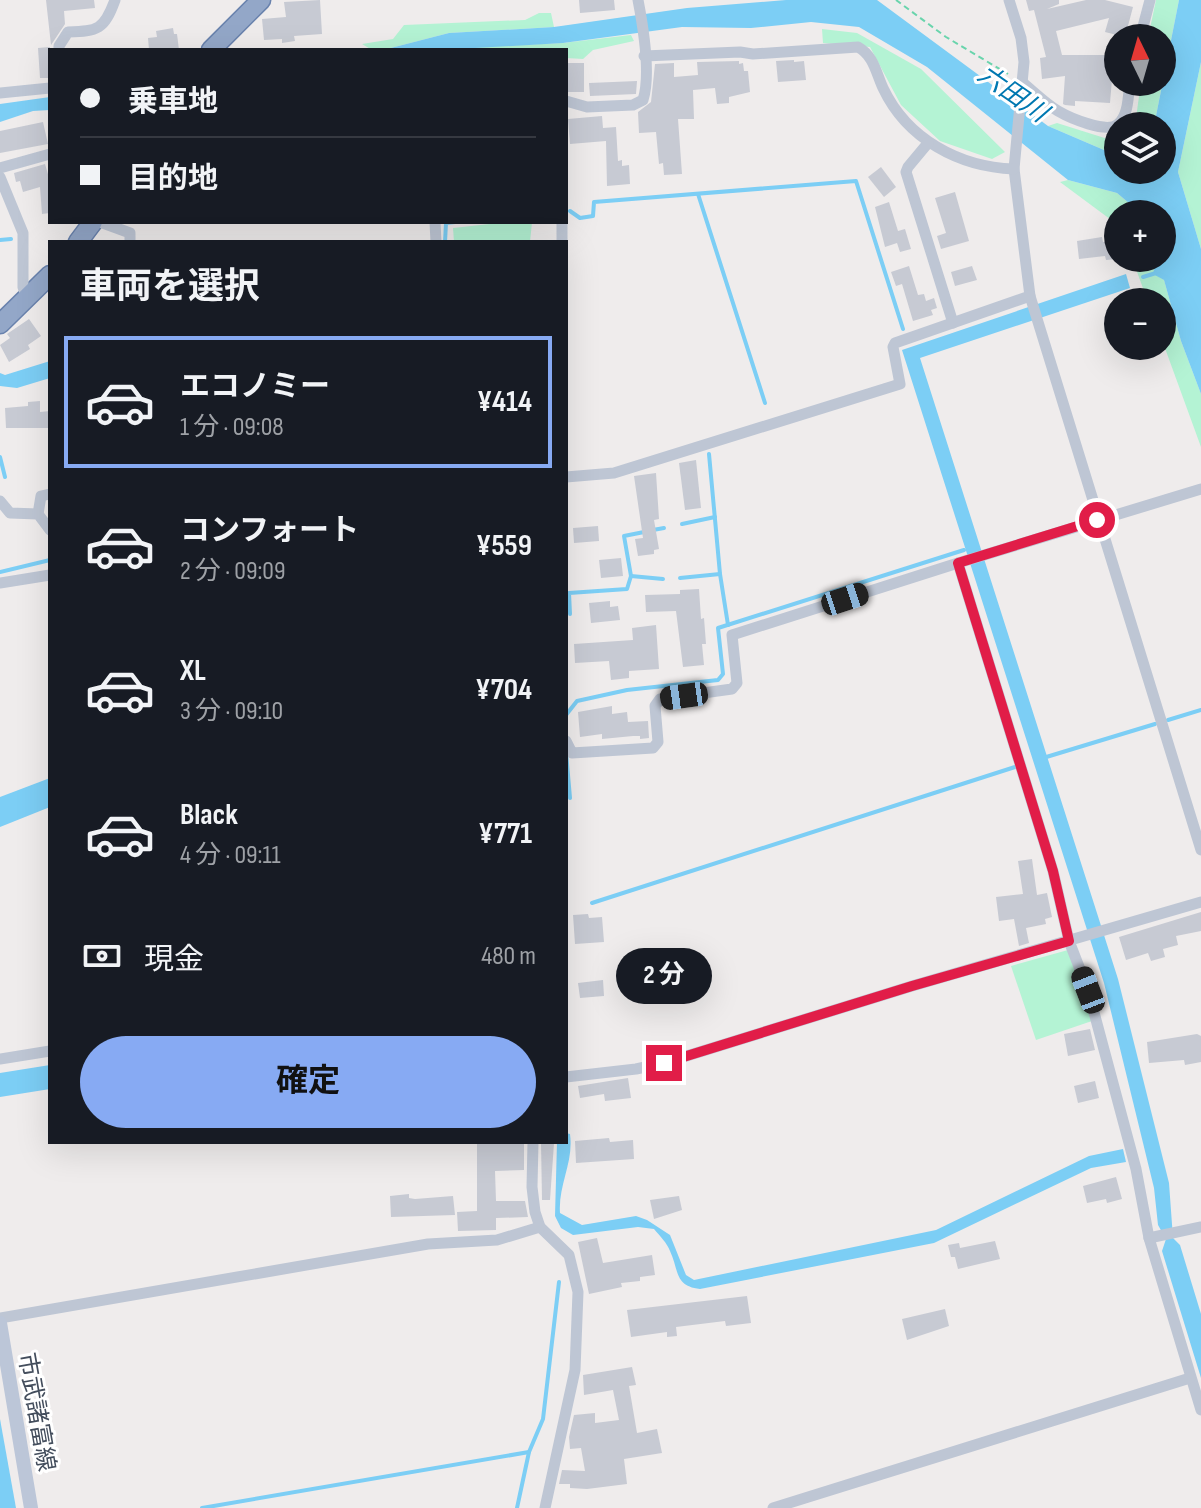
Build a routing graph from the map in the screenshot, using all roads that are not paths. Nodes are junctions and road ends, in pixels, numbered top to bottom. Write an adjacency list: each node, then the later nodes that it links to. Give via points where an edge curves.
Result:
1 (115, 0): 7 (street, via 95,31 68,32)
2 (261, 0): 8 (highway)
3 (1009, 0): 10 (street, via 1021,38)
4 (1150, 0): 6 (street)
5 (639, 4): 9 (street)
6 (1144, 24)
7 (59, 48)
8 (213, 48)
9 (644, 56): 14 (street, via 643,100 587,107); 15 (street, via 858,47 867,53 893,107)
10 (1023, 85): 13 (street, via 1058,111 1110,129 1125,114); 17 (street)
11 (48, 88): 12 (street)
12 (0, 93)
13 (1128, 96)
14 (568, 101)
15 (928, 143): 17 (street, via 992,168); 25 (street, via 906,172)
16 (48, 155): 18 (street)
17 (1014, 164): 23 (street)
18 (0, 168)
19 (0, 177): 24 (street, via 23,233)
20 (105, 224): 21 (street, via 130,233)
21 (130, 240)
22 (48, 277): 24 (highway)
23 (1031, 299): 25 (street); 33 (street)
24 (27, 300): 26 (highway)
25 (953, 323): 27 (street, via 895,343 900,384 614,473)
26 (0, 324)
27 (568, 477)
28 (1201, 489): 33 (street)
29 (48, 494): 32 (street, via 41,496)
30 (0, 501): 31 (street)
31 (5, 514): 32 (street)
32 (38, 514): 34 (street)
33 (1097, 520): 35 (street); 39 (street)
34 (48, 527)
35 (961, 562): 38 (street, via 732,635 737,683 732,689 660,699 655,706 658,742 653,748 572,753); 41 (street)
36 (48, 575): 37 (street)
37 (0, 583)
38 (568, 745)
39 (1201, 850)
40 (1201, 902): 41 (street)
41 (1069, 941): 44 (street, via 664,1063); 48 (street)
42 (48, 1051): 43 (street)
43 (0, 1059)
44 (571, 1076)
45 (533, 1144): 46 (street, via 532,1187)
46 (540, 1227): 49 (street, via 497,1240 428,1244); 53 (street, via 569,1255 578,1292 575,1370)
47 (1201, 1227): 48 (street)
48 (1161, 1236): 50 (street)
49 (0, 1321): 52 (main road, 市武諸富線)
50 (1190, 1378): 51 (street); 54 (street)
51 (1201, 1410)
52 (31, 1508)
53 (545, 1508)
54 (773, 1508)

